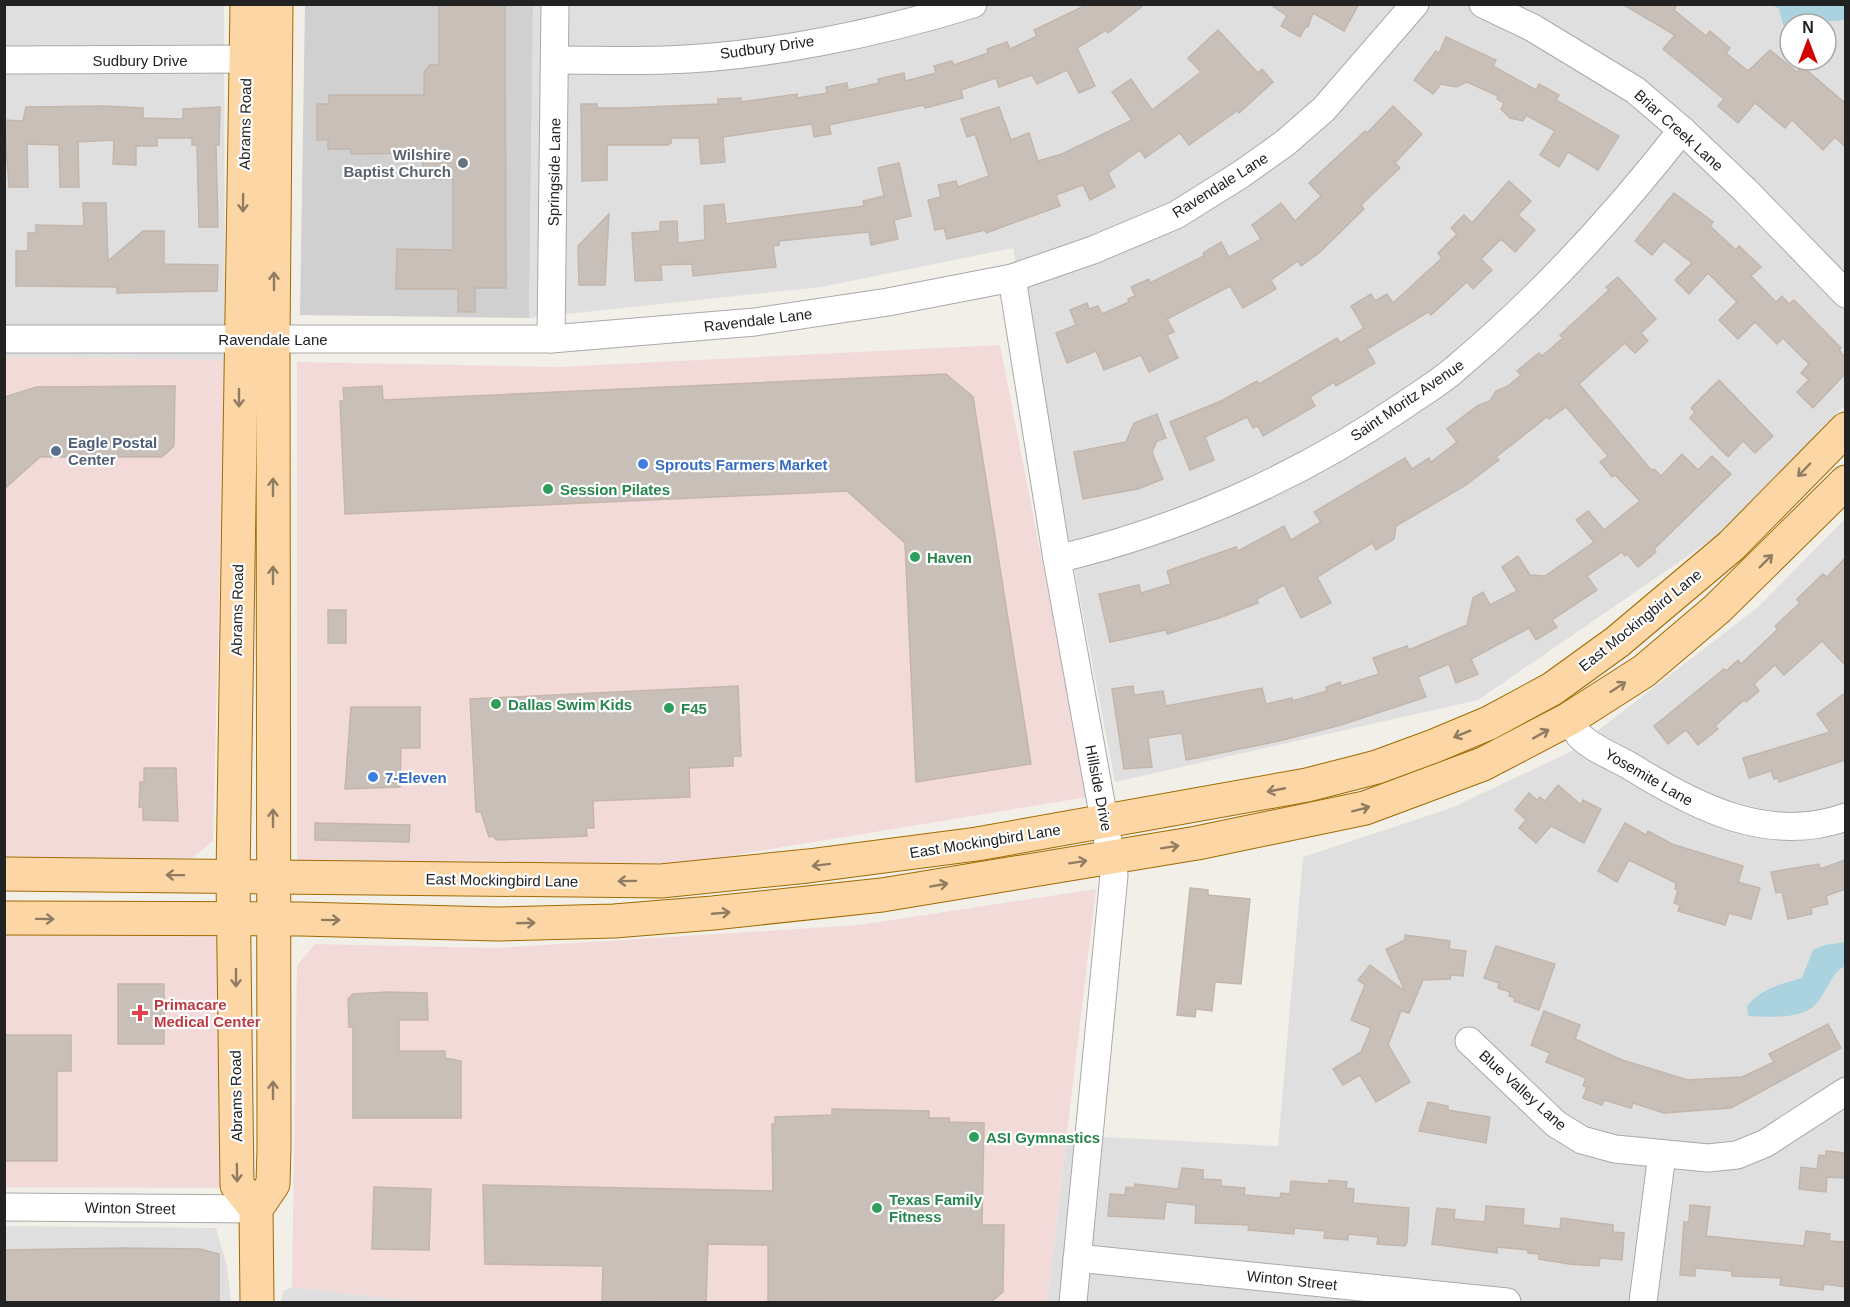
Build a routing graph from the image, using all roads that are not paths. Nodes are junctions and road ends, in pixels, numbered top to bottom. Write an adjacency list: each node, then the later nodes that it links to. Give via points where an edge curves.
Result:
1 (247, 4): 8 (main road, Abrams Road)
2 (276, 4): 8 (main road, Abrams Road)
3 (555, 4): 9 (street, Springside Lane)
4 (973, 4): 9 (street, Sudbury Drive, via 775,49 669,60)
5 (1415, 4): 11 (street, Ravendale Lane, via 1324,109 1285,143 1240,174 1176,215)
6 (1483, 4): 10 (street, Briar Creek Lane, via 1533,28 1635,90)
7 (4, 60): 8 (street, Sudbury Drive)
8 (261, 60): 15 (main road, Abrams Road, one-way to 15); 16 (main road, Abrams Road, one-way to 8)
9 (556, 60): 14 (street, Springside Lane)
10 (1682, 130): 12 (street, Briar Creek Lane); 21 (street, Saint Moritz Avenue, via 1592,240 1528,304 1454,371 1380,422 1235,500 1148,532)
11 (1012, 278): 14 (street, Ravendale Lane, via 755,322); 21 (street, Hillside Drive)
12 (1845, 294)
13 (4, 339): 15 (street, Ravendale Lane)
14 (551, 339): 16 (street, Ravendale Lane)
15 (241, 340): 16 (street, Ravendale Lane); 19 (main road, Abrams Road, one-way to 19)
16 (273, 340): 20 (main road, Abrams Road, one-way to 16)
17 (1845, 429): 22 (main road, East Mockingbird Lane, one-way to 22, via 1731,546 1617,642)
18 (1845, 482): 23 (main road, one-way to 18, via 1644,671 1717,609)
19 (238, 543): 20 (main road); 28 (main road, Abrams Road)
20 (273, 543): 29 (main road, Abrams Road, one-way to 20)
21 (1057, 559): 25 (street, Hillside Drive)
22 (1552, 689): 23 (main road); 25 (main road, East Mockingbird Lane, one-way to 25, via 1488,723 1377,767 1296,787)
23 (1569, 719): 24 (street, Yosemite Lane, via 1579,735 1673,793 1725,816 1792,828 1822,825); 26 (main road, one-way to 23, via 1295,825 1365,808 1483,764)
24 (1845, 817)
25 (1106, 820): 26 (street, Hillside Drive); 29 (main road, East Mockingbird Lane, one-way to 29, via 879,858 661,881)
26 (1113, 856): 31 (main road, one-way to 26, via 496,924 713,914 882,895); 38 (street, Hillside Drive, via 1115,889)
27 (4, 874): 28 (main road, East Mockingbird Lane, one-way to 27)
28 (233, 876): 29 (main road, East Mockingbird Lane); 32 (main road, Abrams Road)
29 (273, 877): 31 (main road, Abrams Road)
30 (4, 918): 32 (main road, one-way to 32)
31 (273, 919): 32 (main road); 37 (main road, Abrams Road, one-way to 31, via 273,1184)
32 (236, 920): 37 (main road, Abrams Road, one-way to 37, via 237,1185)
33 (1469, 1041): 35 (street, Blue Valley Lane, via 1548,1118 1581,1140)
34 (1845, 1091): 35 (street, Blue Valley Lane, via 1766,1143 1737,1155)
35 (1662, 1155): 42 (street)
36 (4, 1207): 37 (street, Winton Street)
37 (256, 1209): 39 (main road)
38 (1077, 1258): 40 (street, Hillside Drive); 41 (street, Winton Street)
39 (257, 1302)
40 (1073, 1302)
41 (1507, 1302)
42 (1643, 1302)

